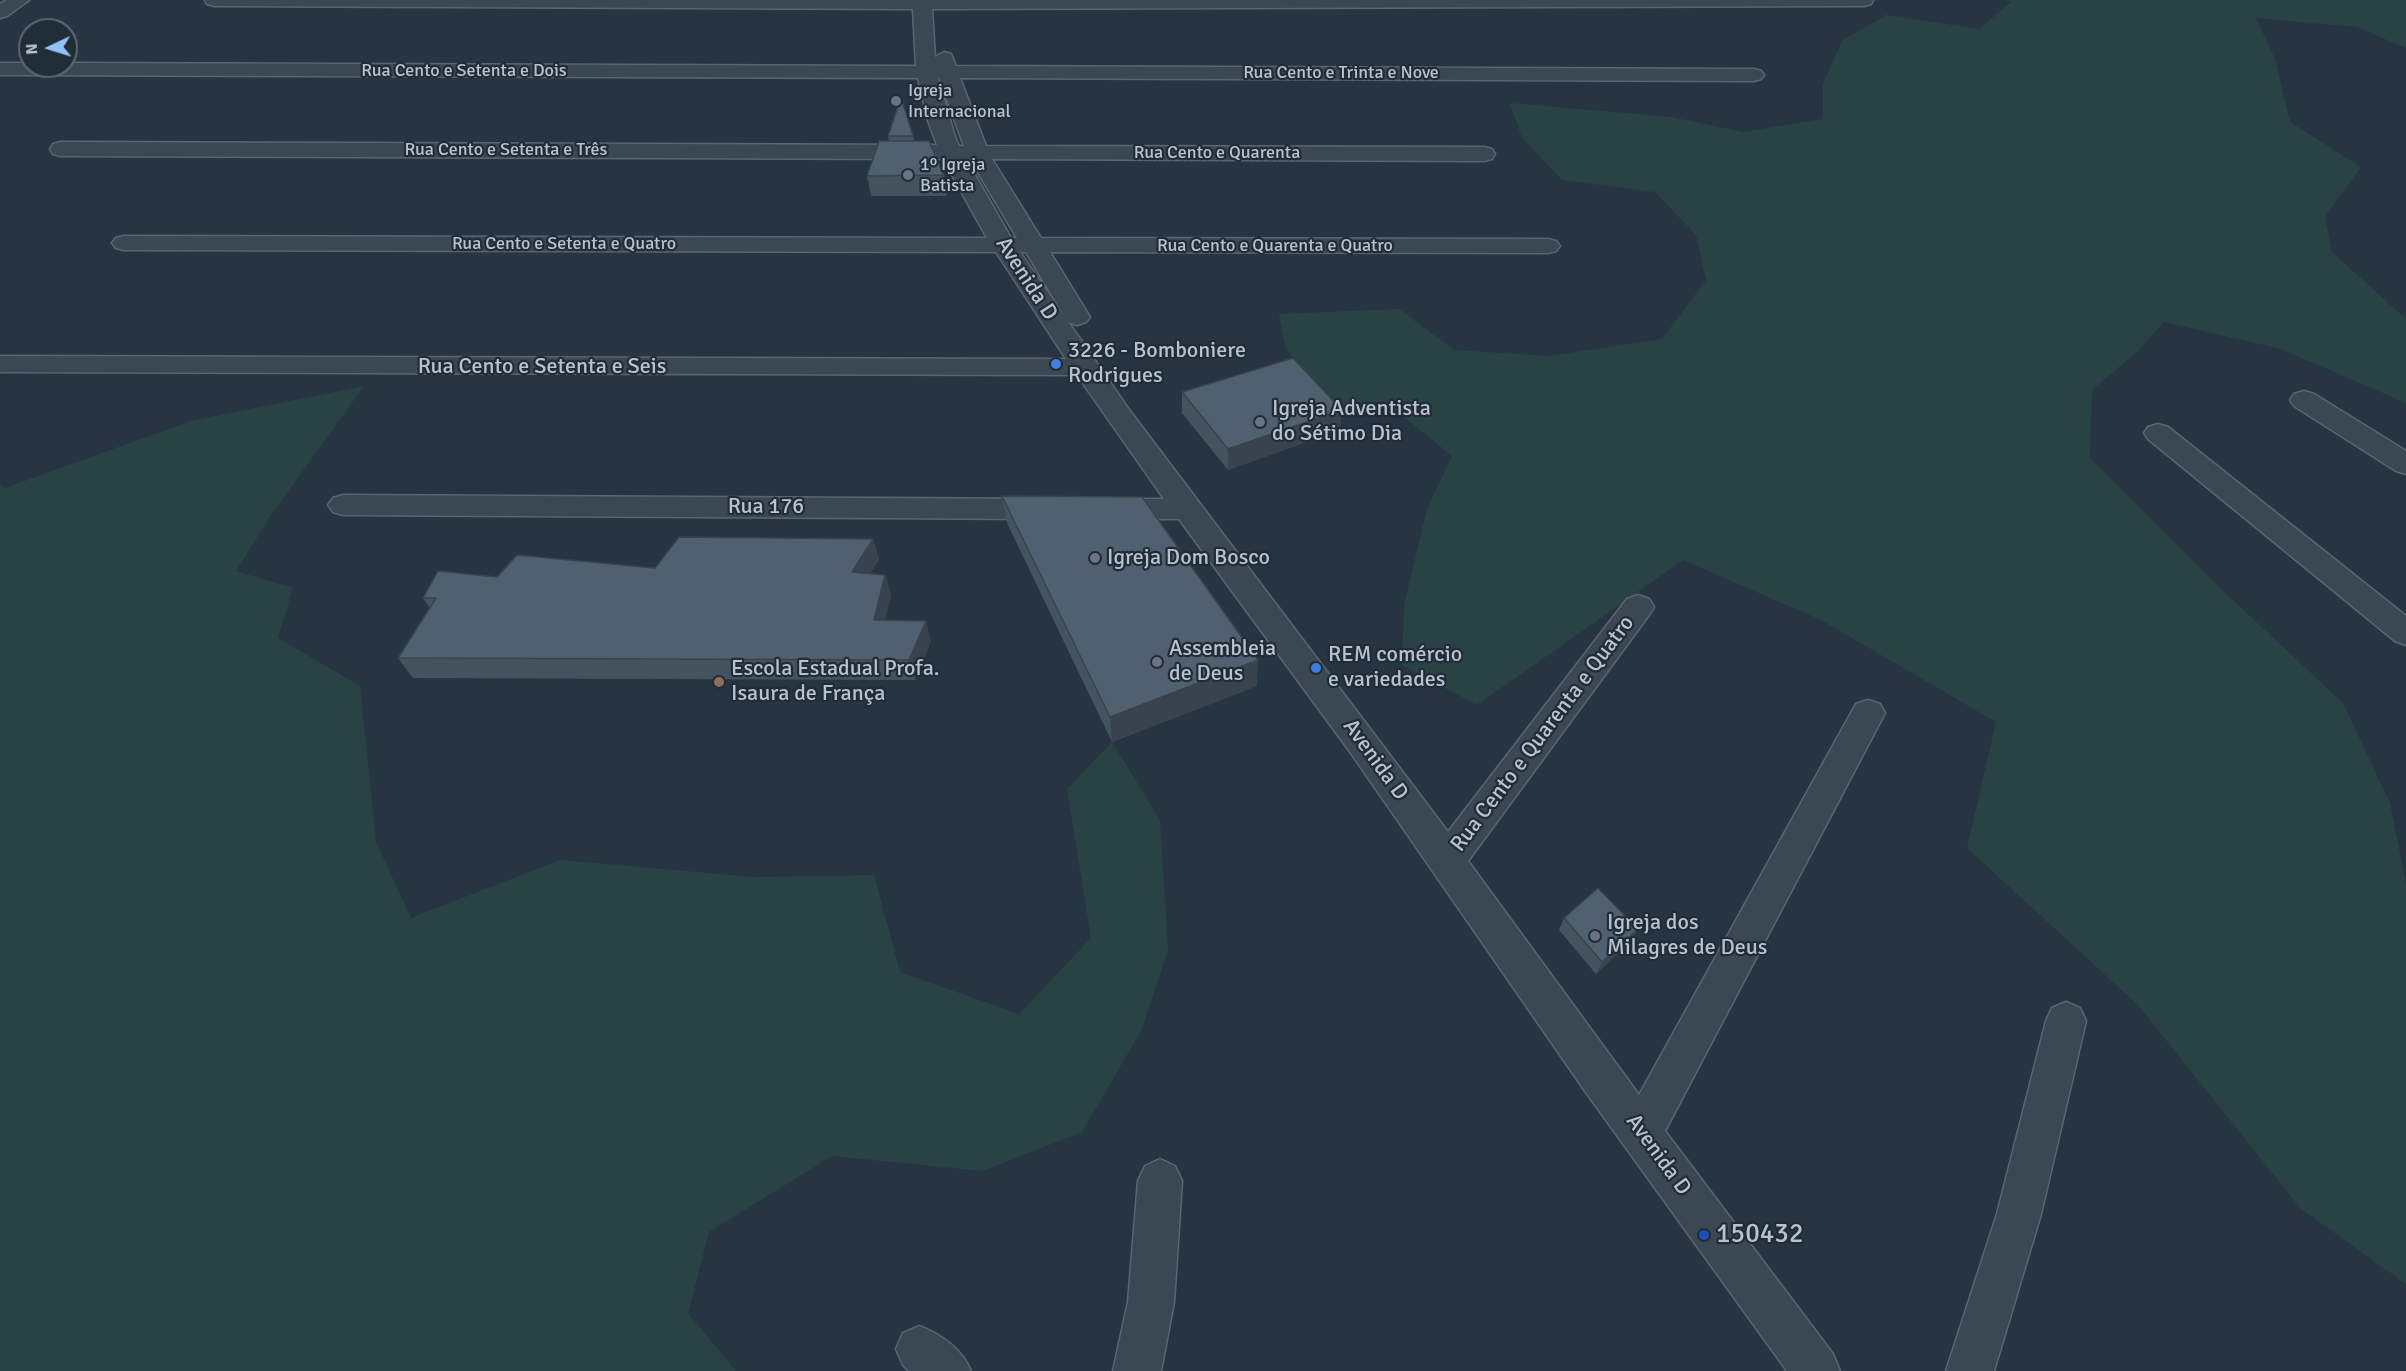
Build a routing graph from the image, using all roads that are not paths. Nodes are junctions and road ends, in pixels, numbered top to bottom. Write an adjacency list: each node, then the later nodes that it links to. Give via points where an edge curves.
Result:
1 (20, 0): 5 (street)
2 (214, 0): 4 (street)
3 (1864, 0): 4 (street)
4 (929, 2): 7 (street, Avenida D)
5 (0, 12)
6 (0, 69): 7 (street, Rua Cento e Setenta e Dois)
7 (937, 72): 8 (street, Rua Cento e Trinta e Nove); 10 (street, Avenida D, via 937,112); 11 (street, Avenida D)
8 (1754, 75)
9 (61, 149): 10 (street, Rua Cento e Setenta e Três)
10 (950, 151): 11 (street, Rua Cento e Quarenta); 14 (street, Avenida D)
11 (977, 152): 12 (street, Rua Cento e Quarenta); 14 (street, Avenida D)
12 (1484, 154)
13 (124, 243): 14 (street, Rua Cento e Setenta e Quatro)
14 (1018, 245): 15 (street, Rua Cento e Quarenta e Quatro); 17 (street, Avenida D); 22 (street, Avenida D, via 1130,402)
15 (1548, 246)
16 (0, 364): 17 (street, Rua Cento e Setenta e Seis)
17 (1085, 368): 22 (street, Avenida D)
18 (2304, 400): 20 (street)
19 (2158, 433): 24 (street)
20 (2406, 464)
21 (343, 505): 22 (street, Rua 176)
22 (1197, 507): 26 (street, Avenida D)
23 (1638, 607): 26 (street, Rua Cento e Quarenta e Quatro)
24 (2406, 633)
25 (1868, 713): 28 (street)
26 (1448, 860): 28 (street, Avenida D)
27 (2066, 1021): 32 (street, via 2019,1214)
28 (1642, 1133): 31 (street, Avenida D)
29 (1160, 1181): 30 (street, via 1151,1302)
30 (1137, 1371)
31 (1816, 1371)
32 (1970, 1371)

